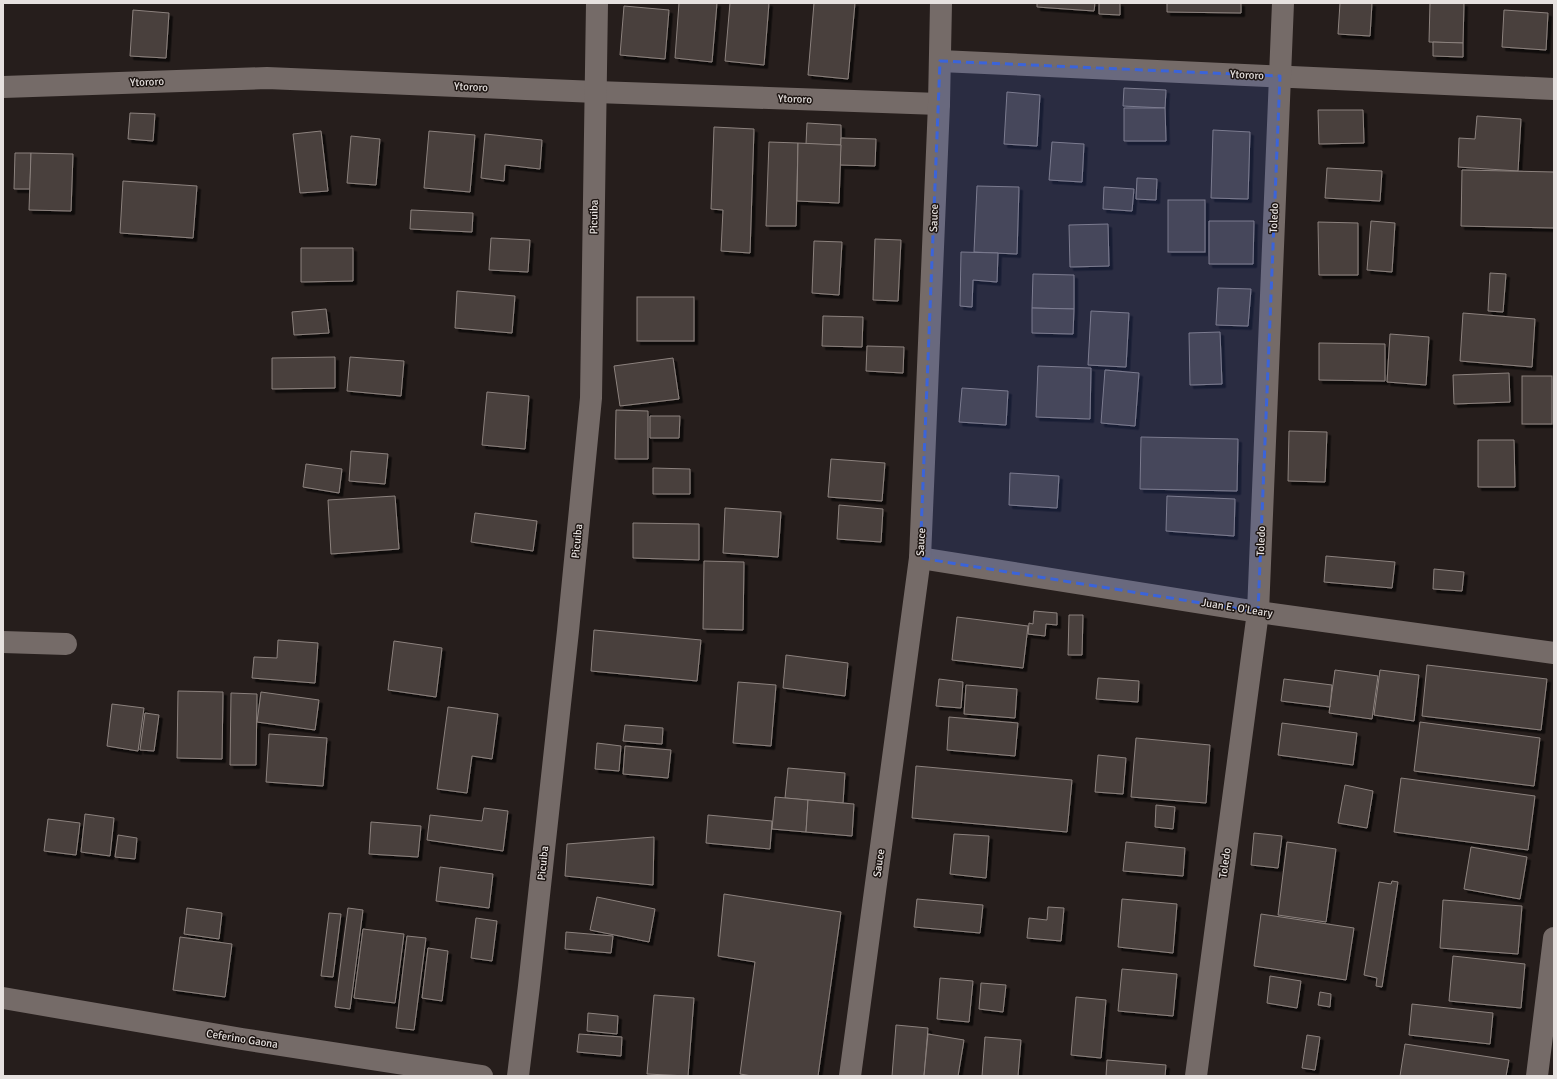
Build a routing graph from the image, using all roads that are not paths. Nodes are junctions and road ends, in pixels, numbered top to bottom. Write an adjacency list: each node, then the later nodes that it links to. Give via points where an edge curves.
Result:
1 (597, 3): 8 (street, Picuiba)
2 (941, 3): 4 (street, Sauce)
3 (1283, 3): 5 (street, Toledo)
4 (940, 61): 5 (street, Ytororo); 9 (street, Sauce)
5 (1280, 76): 7 (street, Ytororo); 11 (street, Toledo)
6 (3, 87): 8 (street, Ytororo, via 267,78)
7 (1554, 89)
8 (596, 92): 9 (street, Ytororo); 18 (street, Picuiba, via 591,398 567,647)
9 (939, 104): 10 (street, Sauce)
10 (920, 558): 11 (street, Juan E. O'Leary); 19 (street, Sauce)
11 (1258, 612): 14 (street, Juan E. O'Leary); 20 (street, Toledo)
12 (3, 642): 13 (street)
13 (66, 644)
14 (1554, 653)
15 (1554, 938): 21 (street)
16 (3, 998): 17 (street, Ceferino Gaona, via 242,1039)
17 (482, 1076)
18 (518, 1076)
19 (850, 1076)
20 (1196, 1076)
21 (1537, 1076)

